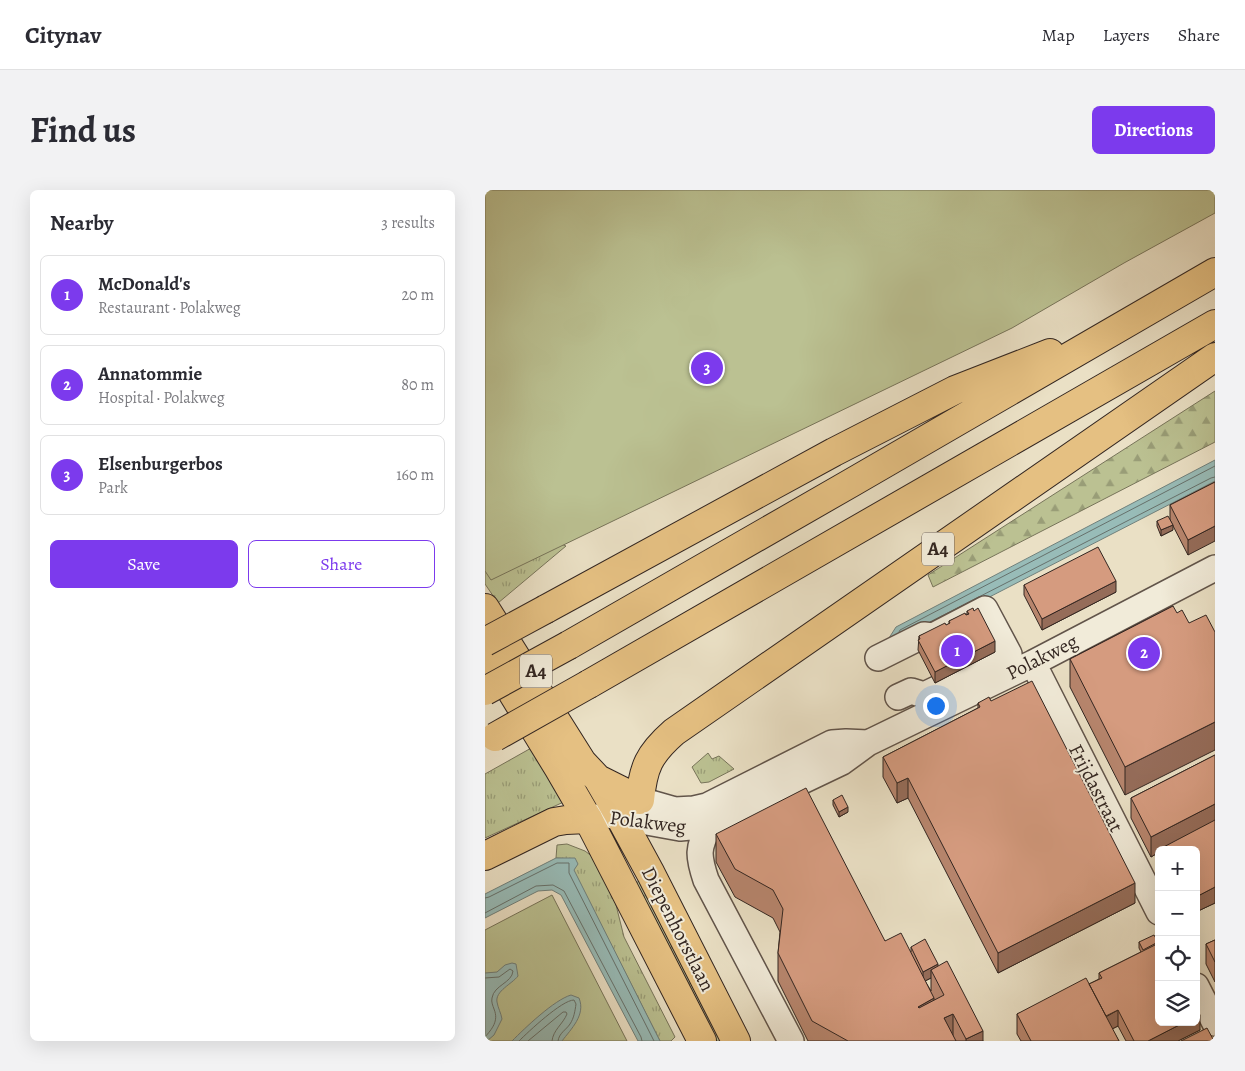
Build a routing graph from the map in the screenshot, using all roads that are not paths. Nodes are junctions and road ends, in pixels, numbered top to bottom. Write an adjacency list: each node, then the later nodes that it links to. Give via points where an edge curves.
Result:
1 (1215, 272): 2 (main road, A4)
2 (1133, 320): 8 (main road, A4, bridge, via 955,390 834,452); 12 (main road, A4, bridge)
3 (1215, 324): 14 (main road, A4, bridge)
4 (1215, 357): 17 (main road, A4, via 674,732 656,749 649,761)
5 (1215, 568): 11 (street, Polakweg)
6 (485, 590): 16 (main road, A4, via 588,753)
7 (485, 608): 16 (main road, A4, via 582,762)
8 (485, 642)
9 (485, 648): 18 (main road, A4)
10 (878, 658): 13 (street, via 924,634 933,636 985,609 1009,654 924,695 911,691)
11 (1033, 663): 15 (street, Polakweg); 21 (street, Frijdastraat)
12 (485, 691)
13 (898, 697)
14 (490, 740)
15 (868, 743): 17 (street, Polakweg, via 832,743 707,806); 19 (street, Polakweg, via 842,762)
16 (598, 779): 17 (main road, A4)
17 (633, 813): 18 (street, Polakweg); 19 (street, Polakweg, via 679,828); 26 (main road, Diepenhorstlaan, via 640,853)
18 (587, 819): 20 (main road, via 554,822); 25 (main road, Diepenhorstlaan)
19 (710, 825): 27 (street, via 699,853 706,880)
20 (485, 856)
21 (1155, 904)
22 (1200, 994): 23 (street)
23 (1215, 1024)
24 (1215, 1035): 28 (street)
25 (703, 1041)
26 (736, 1041)
27 (791, 1041)
28 (1204, 1041)

